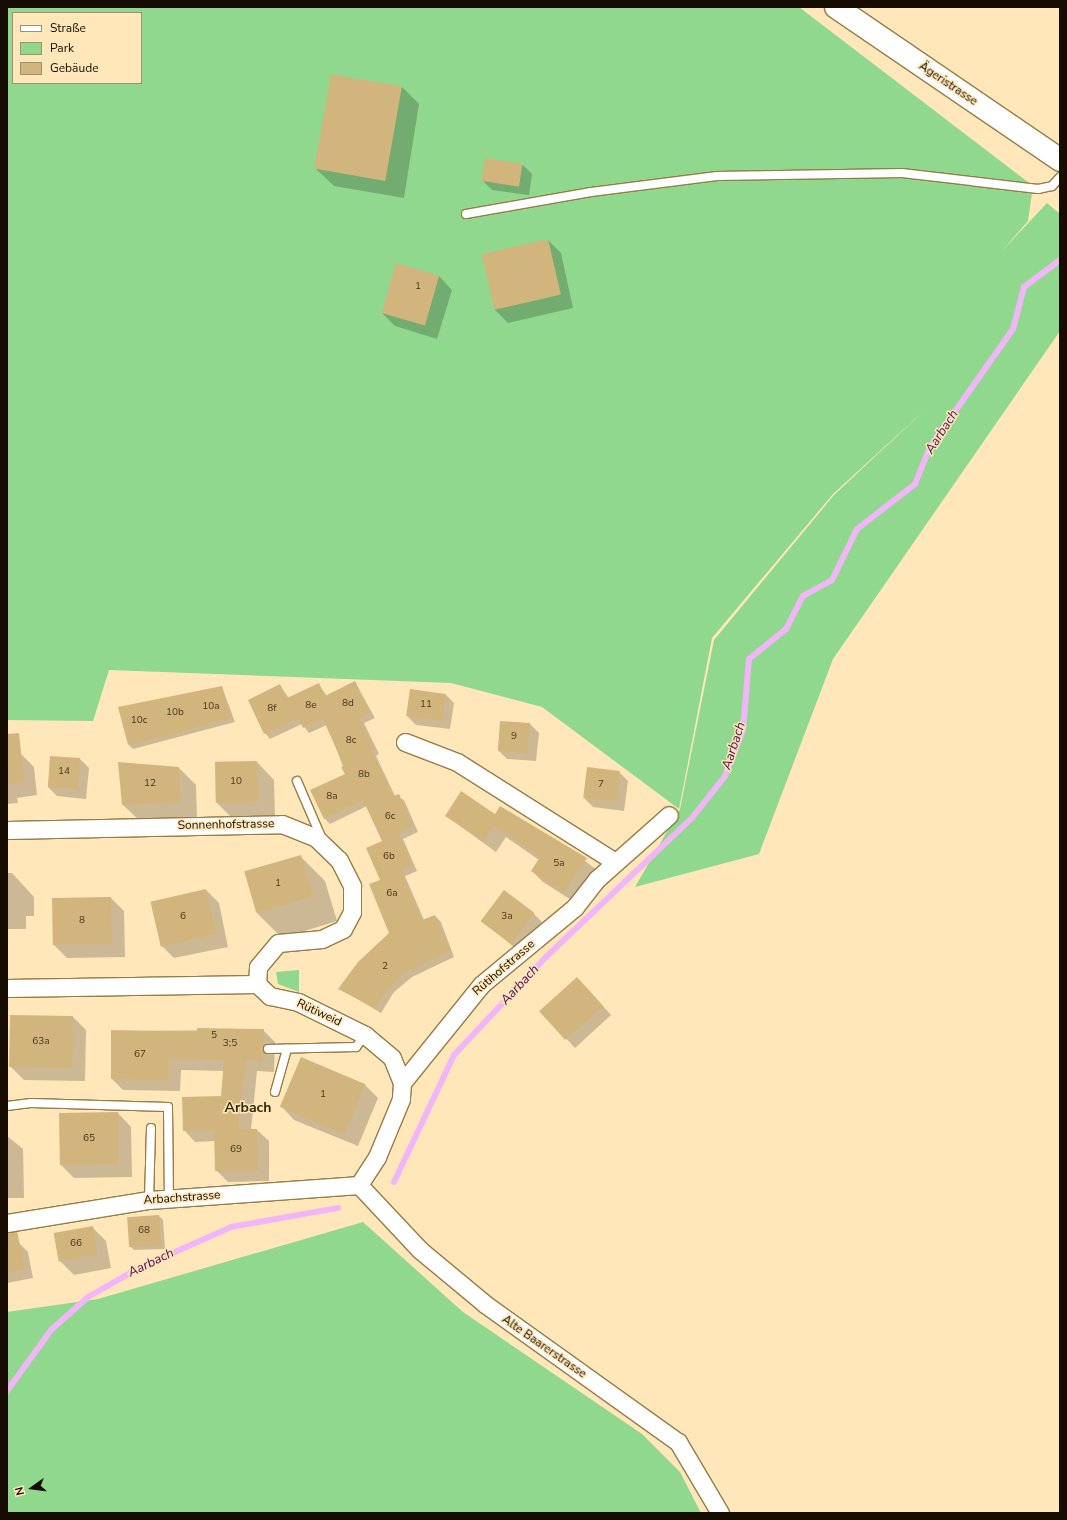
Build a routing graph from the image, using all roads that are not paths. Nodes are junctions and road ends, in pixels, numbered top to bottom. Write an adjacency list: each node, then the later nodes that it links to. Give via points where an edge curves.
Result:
1 (836, 7): 2 (main road, Ägeristrasse)
2 (1060, 160)
3 (1060, 177): 4 (lane, via 1052,186 1038,189 902,173 717,176 591,192)
4 (466, 214)
5 (405, 742): 10 (street, via 457,762)
6 (297, 781): 9 (lane)
7 (669, 815): 10 (street, Rütihofstrasse, via 626,856)
8 (7, 830): 9 (street, Sonnenhofstrasse, via 282,824 315,837)
9 (326, 847): 11 (street, Sonnenhofstrasse, via 339,860 352,886 352,912 343,929 322,939 278,943 258,966)
10 (615, 862): 16 (street, Rütihofstrasse, via 575,907 482,984)
11 (258, 984): 12 (street); 13 (street, Rütiweid, via 270,996 298,1002)
12 (7, 988)
13 (365, 1036): 15 (lane, via 356,1047); 16 (street, Rütiweid, via 392,1058)
14 (268, 1049): 15 (lane)
15 (287, 1049): 17 (lane)
16 (402, 1083): 20 (street, Rütiweid, via 401,1099 377,1157)
17 (275, 1092)
18 (7, 1106): 21 (lane, via 31,1103 168,1107)
19 (150, 1128): 22 (lane)
20 (359, 1185): 21 (street, Arbachstrasse); 24 (street, Alte Baarerstrasse, via 420,1250 485,1304 667,1432 690,1458)
21 (169, 1198): 22 (street, Arbachstrasse)
22 (148, 1200): 23 (street, Arbachstrasse)
23 (7, 1223)
24 (720, 1513)

